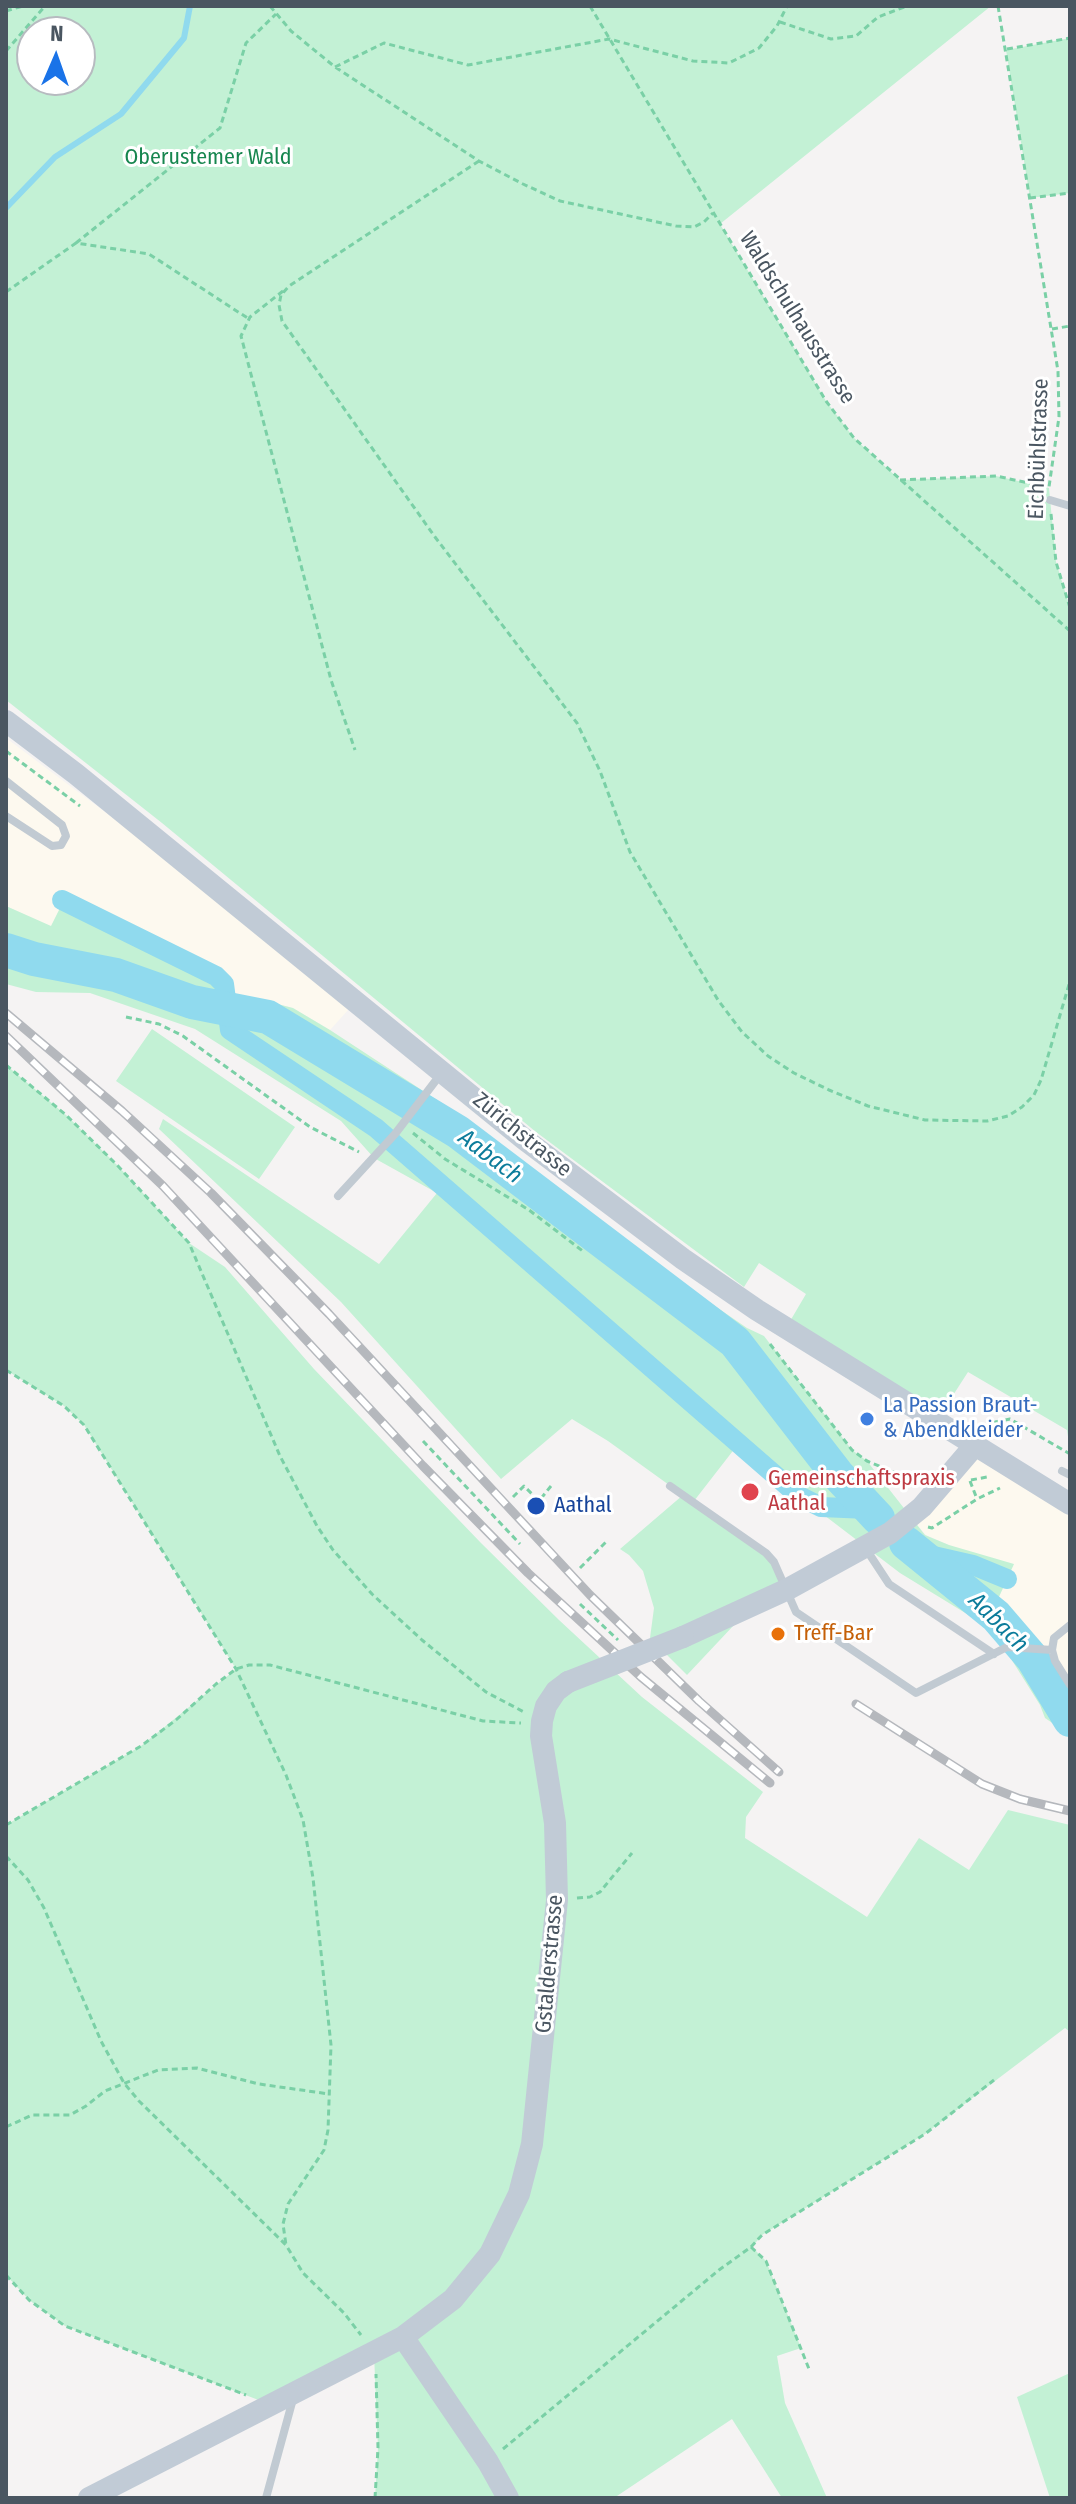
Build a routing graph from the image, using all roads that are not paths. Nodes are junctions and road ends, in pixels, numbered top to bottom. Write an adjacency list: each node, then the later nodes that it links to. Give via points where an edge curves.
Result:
1 (1050, 500): 2 (lane)
2 (1070, 506)
3 (6, 721): 6 (street, Zürichstrasse)
4 (6, 781): 5 (lane, via 62,825 66,836 61,845 52,846)
5 (6, 816)
6 (443, 1071): 7 (lane); 8 (street, Zürichstrasse, via 615,1209 738,1297)
7 (338, 1196)
8 (976, 1444): 10 (street, Zürichstrasse); 11 (street, via 903,1525)
9 (670, 1486): 12 (lane, via 766,1553)
10 (1070, 1504)
11 (865, 1549): 12 (street); 15 (lane, via 889,1584)
12 (788, 1589): 15 (lane, via 796,1612 916,1693); 17 (street, Gstalderstrasse, bridge, via 568,1682 551,1698 541,1736 555,1823 557,1900 532,2144 519,2194 490,2254 453,2299)
13 (1070, 1625): 14 (lane)
14 (1048, 1650): 15 (lane, via 1007,1647); 16 (lane)
15 (994, 1654)
16 (1070, 1685)
17 (403, 2337): 18 (street, Gstalderstrasse); 21 (street)
18 (295, 2393): 19 (street, Gstalderstrasse); 20 (lane)
19 (89, 2498)
20 (266, 2498)
21 (508, 2498)

